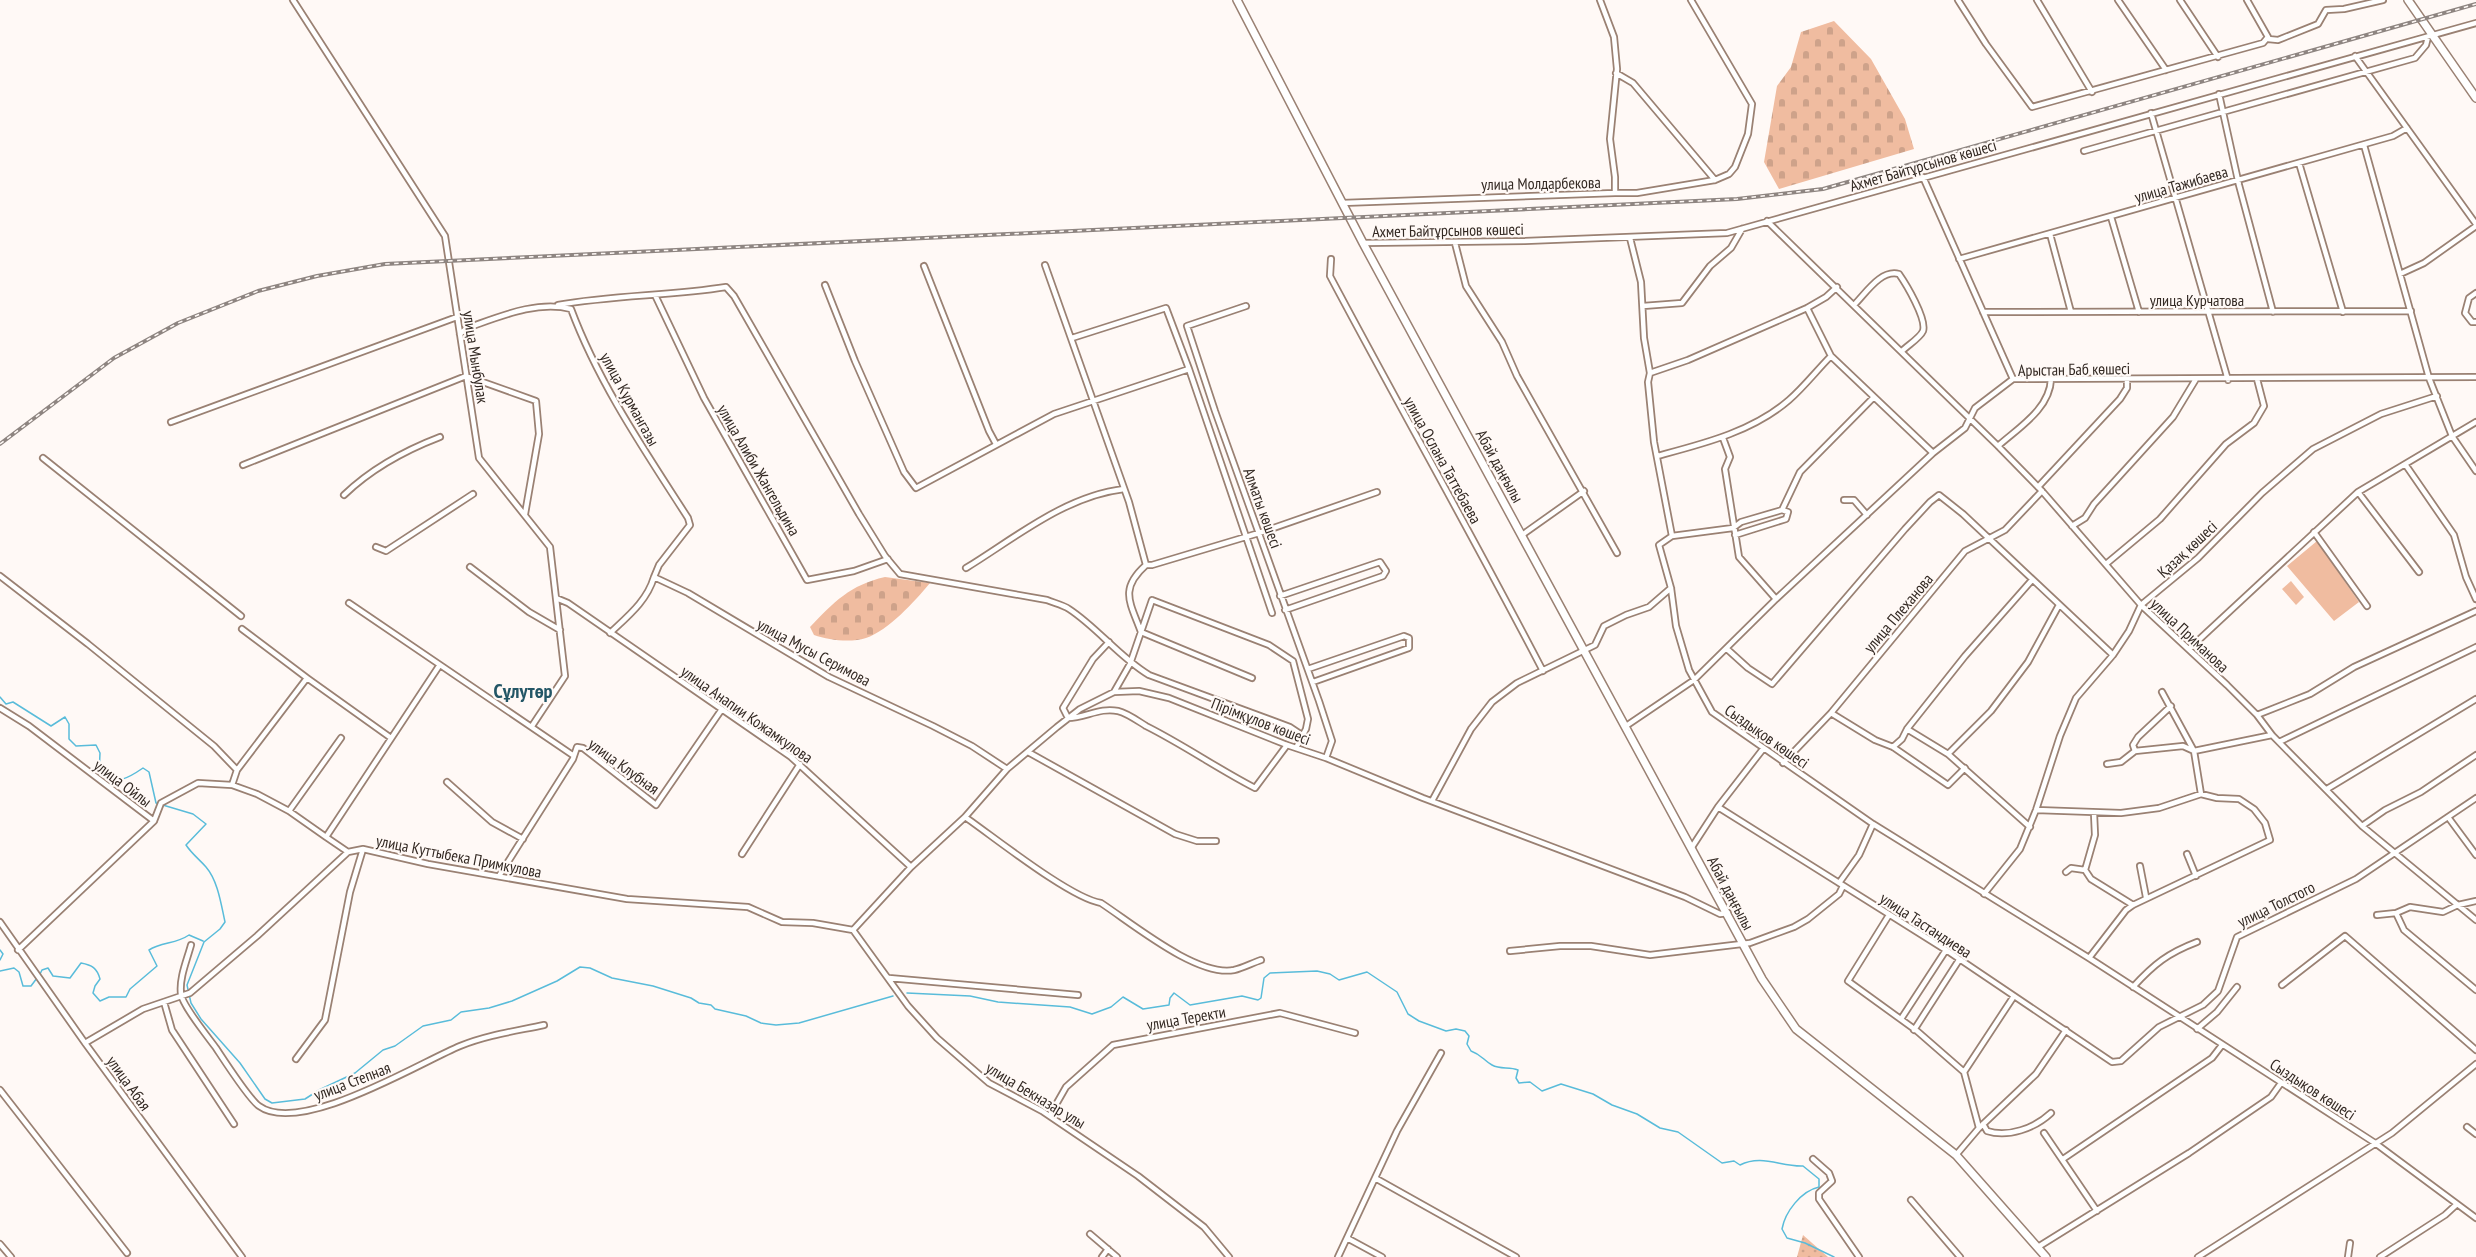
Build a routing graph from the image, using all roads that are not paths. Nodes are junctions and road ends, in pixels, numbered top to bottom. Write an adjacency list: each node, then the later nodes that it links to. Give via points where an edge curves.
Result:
1 (293, 0): 65 (street, улица Мынбулак, via 445,236)
2 (1237, 0): 35 (street, Абай даңғылы)
3 (1600, 0): 19 (street, улица Молдарбекова, via 1614,37)
4 (1691, 0): 32 (street, via 1752,104 1748,134 1735,167)
5 (1958, 0): 20 (street, via 2029,106)
6 (2037, 0): 20 (street)
7 (2118, 0): 17 (street)
8 (2180, 0): 16 (street)
9 (2247, 0): 14 (street)
10 (2383, 0): 14 (street, via 2326,10 2318,24 2278,40)
11 (2408, 0): 13 (street)
12 (2476, 23): 13 (street, Ахмет Байтұрсынов көшесі)
13 (2431, 36): 15 (street, Ахмет Байтұрсынов көшесі); 18 (street, via 2415,58); 22 (street)
14 (2268, 38): 16 (street)
15 (2355, 56): 18 (street); 21 (street, Ахмет Байтұрсынов көшесі)
16 (2218, 57): 17 (street)
17 (2166, 70): 20 (street)
18 (2367, 72): 24 (street); 25 (street)
19 (1616, 73): 32 (street, via 1633,82); 33 (street, улица Молдарбекова, via 1610,139)
20 (2092, 92)
21 (2219, 94): 23 (street, Ахмет Байтұрсынов көшесі); 24 (street)
22 (2476, 98)
23 (2151, 113): 26 (street); 30 (street, Ахмет Байтұрсынов көшесі)
24 (2223, 113): 26 (street); 31 (street)
25 (2407, 128): 27 (street, улица Тажибаева); 38 (street)
26 (2157, 131): 28 (street); 34 (street)
27 (2364, 145): 29 (street, улица Тажибаева); 48 (street)
28 (2084, 151)
29 (2299, 163): 31 (street, улица Тажибаева); 64 (street)
30 (1923, 177): 37 (street, Ахмет Байтұрсынов көшесі); 45 (street)
31 (2239, 179): 34 (street, улица Тажибаева); 63 (street)
32 (1715, 180): 33 (street)
33 (1615, 193): 35 (street, улица Молдарбекова)
34 (2175, 198): 36 (street, улица Тажибаева); 62 (street)
35 (1342, 203): 42 (street, Абай даңғылы)
36 (2111, 217): 40 (street, улица Тажибаева); 61 (street)
37 (1767, 221): 39 (street, Ахмет Байтұрсынов көшесі); 50 (street, улица Приманова)
38 (2476, 225): 48 (street, via 2424,263)
39 (1742, 229): 41 (street, Ахмет Байтұрсынов көшесі); 56 (street, via 1731,248 1710,266 1682,303)
40 (2049, 234): 45 (street, улица Тажибаева); 60 (street)
41 (1629, 238): 43 (street, Ахмет Байтұрсынов көшесі); 56 (street)
42 (1363, 243): 43 (street, Ахмет Байтұрсынов көшесі); 114 (street, Абай даңғылы)
43 (1455, 243): 101 (street, via 1466,286 1502,342)
44 (1331, 259): 156 (street, улица Ослана Таттебаева, via 1330,276)
45 (1959, 259): 59 (street)
46 (1045, 265): 68 (street)
47 (924, 266): 91 (street)
48 (2400, 274): 58 (street)
49 (825, 285): 91 (street, via 904,472 916,488)
50 (1837, 287): 54 (street, улица Приманова); 57 (street)
51 (2476, 293): 66 (street, via 2469,298 2465,313)
52 (655, 295): 53 (street); 121 (street, via 726,287 734,296); 121 (street, улица Алиби Жангельдина, via 704,398 807,580 854,571)
53 (558, 305): 67 (street, via 497,317); 128 (street, улица Курмангазы, via 571,309 626,421 688,518 690,525)
54 (1854, 305): 69 (street, улица Приманова); 69 (street, via 1882,277 1893,272 1899,274 1924,328)
55 (1246, 306): 113 (street, Алматы көшесі, via 1187,326)
56 (1643, 306): 72 (street)
57 (1807, 308): 70 (street); 72 (street)
58 (2411, 311): 64 (street, улица Курчатова); 74 (street)
59 (1983, 312): 60 (street, улица Курчатова); 76 (street)
60 (2071, 312): 61 (street, улица Курчатова)
61 (2139, 312): 62 (street, улица Курчатова)
62 (2207, 312): 63 (street, улица Курчатова); 81 (street)
63 (2273, 312): 64 (street, улица Курчатова)
64 (2343, 312)
65 (458, 317): 67 (street, улица Мынбулак); 86 (street)
66 (2476, 322)
67 (460, 334): 73 (street, улица Мынбулак)
68 (1072, 338): 71 (street, via 1166,308); 84 (street)
69 (1902, 351): 85 (street, улица Приманова)
70 (1831, 356): 83 (street); 90 (street, via 1777,410)
71 (1189, 369): 84 (street); 117 (street)
72 (1650, 373): 94 (street)
73 (466, 376): 97 (street); 108 (street, улица Мынбулак, via 479,458); 108 (street, via 536,400 539,434)
74 (2428, 378): 75 (street, Арыстан Баб көшесі); 78 (street, Арыстан Баб көшесі); 82 (street)
75 (2476, 378)
76 (2013, 379): 79 (street, Арыстан Баб көшесі); 85 (street, Арыстан Баб көшесі, via 1975,408)
77 (2196, 379): 80 (street, Арыстан Баб көшесі); 81 (street, Арыстан Баб көшесі); 110 (street, via 2173,417 2085,518)
78 (2257, 379): 81 (street, Арыстан Баб көшесі); 122 (street, via 2264,406 2259,417 2226,444 2160,519)
79 (2051, 380): 80 (street, Арыстан Баб көшесі); 92 (street, via 2050,392 2041,405)
80 (2127, 380): 100 (street, улица Плеханова, via 2120,399)
81 (2228, 380)
82 (2437, 396): 88 (street); 137 (street, Қазақ көшесі, via 2382,414 2313,449 2262,493 2198,558)
83 (1874, 397): 93 (street); 107 (street, via 1800,472)
84 (1093, 402): 91 (street, via 1054,414); 99 (street)
85 (1971, 418): 92 (street, улица Приманова); 93 (street, Арыстан Баб көшесі, via 1965,428)
86 (171, 422)
87 (2476, 422): 88 (street)
88 (2452, 436): 96 (street); 98 (street)
89 (440, 437): 105 (street, via 417,446 357,482)
90 (1724, 438): 94 (street); 111 (street, via 1730,457 1725,469)
91 (996, 444)
92 (1998, 446): 100 (street, улица Приманова)
93 (1933, 453): 109 (street, Арыстан Баб көшесі)
94 (1656, 456): 116 (street)
95 (43, 458): 142 (street)
96 (2405, 464): 103 (street); 134 (street, via 2454,535)
97 (243, 465)
98 (2476, 471)
99 (1124, 489): 123 (street); 125 (street, via 1106,491 1048,516)
100 (2040, 489): 110 (street, улица Приманова); 118 (street, улица Плеханова, via 2005,530)
101 (1584, 490): 114 (street); 120 (street)
102 (1377, 492): 113 (street)
103 (2358, 492): 112 (street); 126 (street)
104 (472, 494): 119 (street, via 386,551)
105 (344, 495)
106 (1844, 500): 109 (street, via 1854,500)
107 (1782, 510): 111 (street); 115 (street, via 1788,512 1786,519)
108 (525, 515): 132 (street, улица Мынбулак, via 550,547)
109 (1867, 515): 133 (street, Арыстан Баб көшесі)
110 (2072, 526): 122 (street, улица Приманова)
111 (1733, 528): 115 (street); 116 (street)
112 (2314, 532): 138 (street); 150 (street)
113 (1259, 533): 117 (street); 131 (street, Алматы көшесі)
114 (1522, 535): 151 (street, Абай даңғылы)
115 (1735, 535): 133 (street, via 1739,557)
116 (1672, 536): 130 (street, Сыздықов көшесі, via 1659,546)
117 (1247, 537): 123 (street); 141 (street)
118 (1988, 538): 129 (street); 149 (street, via 1939,495 1772,684); 167 (street, улица Плеханова, via 1965,551)
119 (376, 547)
120 (1617, 553)
121 (888, 559): 147 (street, via 900,574 1036,598 1068,608)
122 (2106, 564): 137 (street, улица Приманова)
123 (1146, 565): 146 (street, via 1133,576 1128,592)
124 (470, 567): 144 (street, via 529,612)
125 (966, 568)
126 (2419, 572)
127 (0, 576): 194 (street, via 214,746)
128 (654, 577): 145 (street, via 648,594); 193 (street, улица Мусы Серимова, via 829,677 972,746)
129 (2032, 580): 136 (street); 172 (street)
130 (1671, 588): 151 (street, via 1649,607 1604,626 1595,645); 159 (street, Сыздықов көшесі, via 1676,626)
131 (1280, 596): 139 (street, Алматы көшесі); 139 (street, via 1380,562 1386,572)
132 (556, 598): 144 (street, улица Мынбулак); 145 (street, улица Анапии Кожамкулова)
133 (1776, 599): 149 (street, Арыстан Баб көшесі)
134 (2476, 599)
135 (349, 603): 154 (street)
136 (2059, 605): 152 (street); 185 (street, via 2028,662 1991,711)
137 (2141, 605): 150 (street, улица Приманова); 152 (street, Қазақ көшесі)
138 (2367, 606)
139 (1285, 610): 155 (street, Алматы көшесі)
140 (2476, 611): 168 (street, via 2354,667 2310,694)
141 (1272, 613)
142 (241, 616)
143 (242, 629): 157 (street)
144 (560, 630): 170 (street, улица Мынбулак, via 565,676)
145 (610, 633): 166 (street, улица Анапии Кожамкулова)
146 (1141, 633): 153 (street); 158 (street); 173 (street, via 1152,600 1269,645 1293,661 1308,719)
147 (1109, 642): 153 (street); 169 (street, via 1066,701 1063,708)
148 (2476, 647): 177 (street)
149 (1727, 649): 159 (street, Арыстан Баб көшесі)
150 (2189, 649): 168 (street, улица Приманова)
151 (1586, 650): 156 (street); 171 (street, Абай даңғылы)
152 (2113, 655): 202 (street, Қазақ көшесі, via 2076,698)
153 (1130, 664): 161 (street); 173 (street)
154 (439, 666): 170 (street); 176 (street)
155 (1308, 669): 160 (street, Алматы көшесі); 160 (street, via 1404,636 1409,638 1409,648)
156 (1543, 671): 200 (street, via 1517,683 1492,702 1472,729)
157 (307, 678): 176 (street); 194 (street)
158 (1252, 678)
159 (1694, 680): 171 (street, Арыстан Баб көшесі); 181 (street, Сыздықов көшесі, via 1712,712)
160 (1313, 682): 188 (street, Алматы көшесі, via 1332,741)
161 (1114, 692): 169 (street, Пірімқұлов көшесі); 178 (street, Пірімқұлов көшесі, via 1139,691 1169,698)
162 (2162, 692): 164 (street)
163 (2476, 699): 197 (street)
164 (2171, 706): 182 (street, via 2138,737 2133,745); 183 (street)
165 (0, 708): 207 (street, улица Ойлы)
166 (722, 709): 187 (street, улица Клубная, via 656,804 579,746); 190 (street, улица Анапии Кожамкулова)
167 (1831, 713): 179 (street); 189 (street, улица Плеханова)
168 (2257, 715): 174 (street, улица Приманова)
169 (1068, 718): 178 (street, via 1081,718 1095,711 1118,711 1255,788); 184 (street, Пірімқұлов көшесі)
170 (532, 726): 187 (street)
171 (1626, 726): 214 (street, Абай даңғылы)
172 (1907, 729): 179 (street); 185 (street)
173 (1302, 735): 180 (street)
174 (2272, 735): 177 (street, улица Приманова); 183 (street)
175 (341, 738): 203 (street)
176 (391, 738): 211 (street)
177 (2279, 742): 197 (street, улица Приманова)
178 (1287, 745): 180 (street, Пірімқұлов көшесі)
179 (1893, 747): 192 (street, via 1948,785)
180 (1296, 748): 188 (street, Пірімқұлов көшесі)
181 (1763, 749): 189 (street, Сыздықов көшесі); 201 (street)
182 (2135, 751): 183 (street, via 2183,746); 191 (street, via 2121,762)
183 (2194, 751): 198 (street)
184 (1028, 752): 193 (street, Пірімқұлов көшесі); 213 (street, via 1175,834 1197,841)
185 (1948, 754): 192 (street)
186 (2476, 755): 209 (street)
187 (574, 756): 212 (street, улица Клубная)
188 (1326, 758): 200 (street, Пірімқұлов көшесі)
189 (1783, 763): 208 (street, Сыздықов көшесі)
190 (800, 764): 218 (street); 222 (street, улица Анапии Кожамкулова)
191 (2107, 764)
192 (1965, 768): 210 (street)
193 (1007, 769): 205 (street, Пірімқұлов көшесі)
194 (237, 770): 196 (street)
195 (447, 782): 212 (street, via 492,822)
196 (232, 785): 203 (street, улица Ойлы); 207 (street, улица Ойлы, via 198,783 161,803)
197 (2327, 789): 209 (street, улица Приманова)
198 (2201, 794): 204 (street, via 2159,808); 226 (street, via 2239,799 2254,809 2270,840)
199 (2476, 798): 206 (street, улица Толстого)
200 (1432, 801): 233 (street, Пірімқұлов көшесі, via 1685,897 1720,914)
201 (1718, 807): 214 (street); 227 (street, улица Тастандиева)
202 (2036, 810): 204 (street); 210 (street, Қазақ көшесі)
203 (289, 811): 211 (street, улица Ойлы)
204 (2094, 813): 223 (street, via 2095,835)
205 (965, 817): 222 (street, Пірімқұлов көшесі); 247 (street, via 1060,883 1101,903 1187,960 1206,968 1233,970)
206 (2448, 817): 217 (street, улица Толстого); 220 (street)
207 (154, 821): 243 (street)
208 (1873, 824): 227 (street); 228 (street, Сыздықов көшесі)
209 (2362, 826): 217 (street, улица Приманова)
210 (2030, 827): 228 (street, Қазақ көшесі, via 2020,849)
211 (326, 837): 216 (street, улица Ойлы)
212 (523, 839): 225 (street, улица Клубная)
213 (1216, 841)
214 (1692, 847): 233 (street, Абай даңғылы)
215 (363, 849): 216 (street, улица Куттыбека Примкулова); 225 (street, улица Куттыбека Примкулова); 269 (street, via 350,892 325,1020)
216 (348, 852): 255 (street, via 257,936 190,993)
217 (2395, 853): 232 (street, улица Приманова); 258 (street, улица Толстого, via 2356,879 2236,937 2218,991 2203,1005)
218 (742, 854)
219 (2187, 854): 226 (street)
220 (2476, 855)
221 (2140, 866): 229 (street)
222 (911, 867): 239 (street, Пірімқұлов көшесі)
223 (2085, 870): 224 (street, via 2071,868); 231 (street, via 2091,879)
224 (2066, 872)
225 (499, 876): 239 (street, улица Куттыбека Примкулова, via 627,899 748,907 782,922)
226 (2196, 876): 229 (street)
227 (1841, 884): 235 (street, улица Тастандиева); 240 (street, via 1839,894 1794,927 1750,943)
228 (1984, 894): 246 (street, Сыздықов көшесі)
229 (2146, 897): 231 (street)
230 (2476, 901): 232 (street)
231 (2133, 905): 246 (street)
232 (2458, 905): 234 (street, via 2443,912 2410,907); 237 (street, улица Приманова)
233 (1728, 913): 240 (street, Абай даңғылы)
234 (2396, 913): 236 (street); 253 (street, via 2403,930)
235 (1889, 915): 244 (street, улица Тастандиева); 259 (street, via 1848,981)
236 (2377, 915)
237 (2476, 920)
238 (0, 922): 243 (street, улица Абая)
239 (853, 930): 249 (street, улица Бекназар улы)
240 (1742, 942): 245 (street, Абай даңғылы, via 1650,955 1591,946); 283 (street, Абай даңғылы, via 1796,1029)
241 (2197, 942): 251 (street, via 2155,963)
242 (191, 945): 255 (street)
243 (18, 950): 265 (street, улица Абая)
244 (1946, 950): 248 (street, улица Тастандиева); 259 (street)
245 (1510, 951)
246 (2089, 958): 251 (street, Сыздықов көшесі)
247 (1261, 960)
248 (1959, 960): 256 (street, улица Тастандиева); 262 (street)
249 (889, 978): 254 (street); 276 (street, улица Бекназар улы, via 936,1038 989,1083)
250 (2282, 985): 267 (street, via 2345,936)
251 (2133, 987): 258 (street, Сыздықов көшесі)
252 (2237, 987): 261 (street)
253 (2476, 990)
254 (1078, 995)
255 (180, 996): 257 (street); 260 (street, улица Степная, via 260,1107 280,1113 314,1110 459,1046)
256 (2014, 996): 263 (street, улица Тастандиева); 272 (street)
257 (164, 1002): 265 (street, via 143,1009); 277 (street, via 172,1030)
258 (2178, 1016): 261 (street, Сыздықов көшесі); 270 (street, улица Толстого, via 2159,1027)
259 (1900, 1019): 262 (street)
260 (544, 1025)
261 (2197, 1029): 266 (street, Сыздықов көшесі)
262 (1914, 1030): 272 (street)
263 (2066, 1030): 270 (street, улица Тастандиева, via 2112,1062); 278 (street, via 2036,1074)
264 (1355, 1033): 276 (street, улица Теректи, via 1280,1012 1113,1045 1066,1087)
265 (85, 1042): 300 (street, улица Абая)
266 (2222, 1045): 273 (street, Сыздықов көшесі); 285 (street, via 2212,1058)
267 (2476, 1050)
268 (1441, 1053): 286 (street)
269 (296, 1059)
270 (2121, 1061)
271 (2476, 1064): 282 (street)
272 (1964, 1072): 278 (street)
273 (2281, 1083): 282 (street, Сыздықов көшесі); 289 (street, via 2271,1097)
274 (0, 1090): 297 (street)
275 (2051, 1113): 278 (street, via 2042,1122 1997,1135)
276 (1050, 1115): 303 (street, улица Бекназар улы, via 1197,1221)
277 (234, 1124)
278 (1981, 1126): 283 (street)
279 (2467, 1127): 281 (street)
280 (2044, 1133): 285 (street)
281 (2476, 1134)
282 (2375, 1143): 288 (street, Сыздықов көшесі); 309 (street)
283 (1956, 1155): 295 (street, Абай даңғылы)
284 (1813, 1159): 307 (street, via 1832,1181 1819,1193 1819,1199)
285 (2062, 1159): 289 (street)
286 (1375, 1179): 292 (street); 306 (street)
287 (1911, 1200): 308 (street)
288 (2457, 1204): 290 (street, Сыздықов көшесі); 311 (street)
289 (2097, 1211): 295 (street)
290 (2476, 1218)
291 (1090, 1233): 296 (street)
292 (1347, 1238): 304 (street); 305 (street)
293 (2350, 1243): 310 (street)
294 (0, 1244): 299 (street)
295 (2038, 1247): 298 (street, Абай даңғылы)
296 (1108, 1249): 301 (street); 302 (street)
297 (127, 1253)
298 (2044, 1256)
299 (10, 1257)
300 (242, 1257)
301 (1102, 1257)
302 (1117, 1257)
303 (1229, 1257)
304 (1338, 1257)
305 (1382, 1257)
306 (1516, 1257)
307 (1859, 1257)
308 (1960, 1257)
309 (2198, 1257)
310 (2348, 1257)
311 (2380, 1257)

